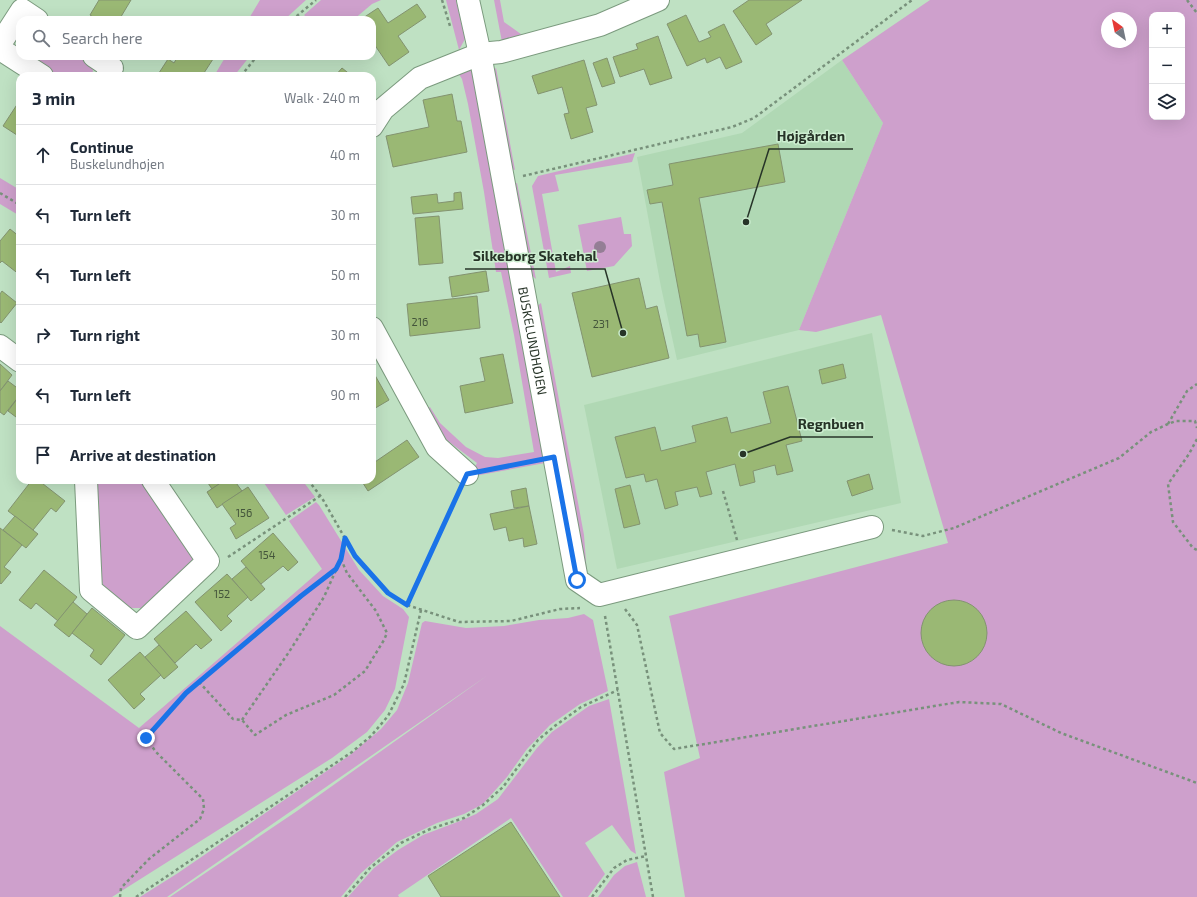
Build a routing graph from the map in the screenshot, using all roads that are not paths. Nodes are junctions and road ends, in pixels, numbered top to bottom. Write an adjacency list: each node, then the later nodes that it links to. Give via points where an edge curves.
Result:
1 (468, 0): 8 (street, BUSKELUNDHØJEN)
2 (658, 0): 8 (street, via 600,25 501,52)
3 (17, 16): 4 (street, via 22,10)
4 (31, 16)
5 (16, 17): 6 (street)
6 (3, 32)
7 (0, 49): 9 (street)
8 (480, 54): 14 (street, via 420,78 384,109); 21 (street, BUSKELUNDHØJEN, via 577,580 591,601 742,559)
9 (16, 59)
10 (17, 60): 12 (street)
11 (100, 60): 13 (street, via 112,68)
12 (36, 72)
13 (110, 72)
14 (376, 120)
15 (376, 335): 18 (street, via 437,447)
16 (0, 346): 17 (street)
17 (16, 358)
18 (467, 474)
19 (86, 484): 20 (street, via 91,590 137,628 208,561)
20 (156, 484)
21 (872, 527)

